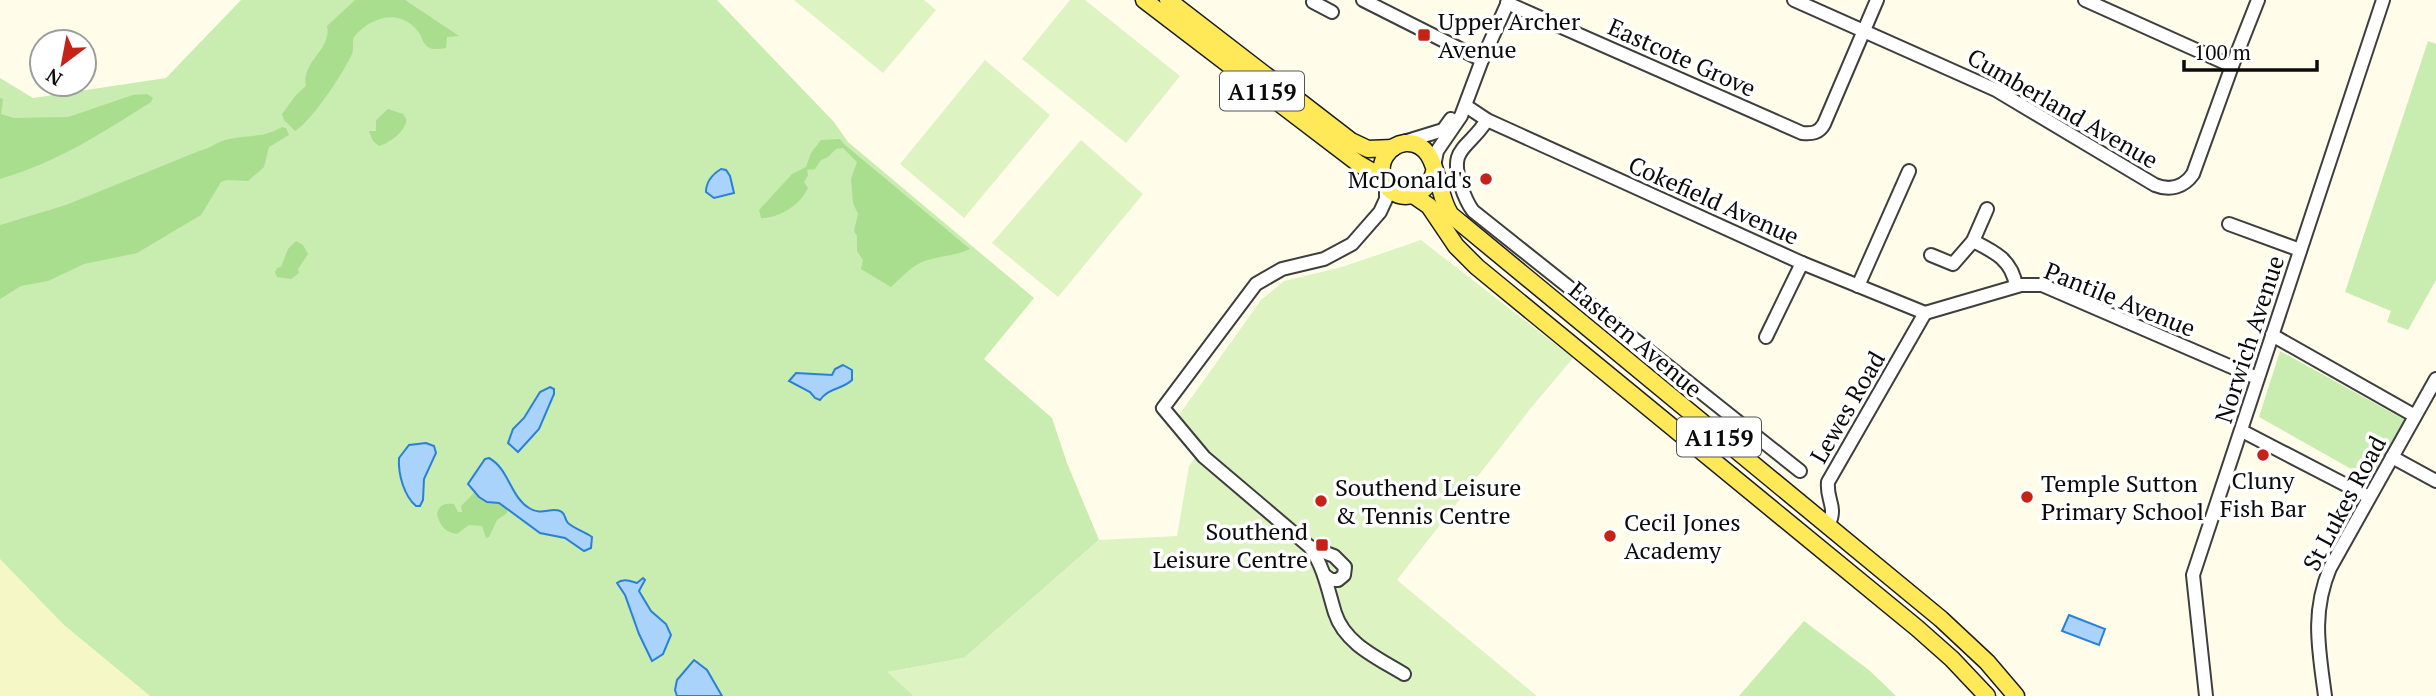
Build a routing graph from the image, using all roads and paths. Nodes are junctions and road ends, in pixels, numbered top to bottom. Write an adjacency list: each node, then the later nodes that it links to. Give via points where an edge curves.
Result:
1 (1144, 0): 21 (main road, A1159)
2 (1168, 0): 18 (main road, A1159, via 1351,141 1368,149)
3 (1363, 0): 13 (street)
4 (1794, 0): 12 (street, Cumberland Avenue)
5 (1877, 0): 12 (street)
6 (2085, 0): 11 (street)
7 (2122, 0): 11 (street)
8 (2259, 0): 14 (street)
9 (2383, 0): 27 (street, Norwich Avenue)
10 (1508, 2): 12 (street, Eastcote Grove, via 1802,133 1816,132 1824,124); 13 (street)
11 (2116, 14): 14 (street)
12 (1865, 31): 14 (street, Cumberland Avenue, via 1996,90 2162,188 2189,181)
13 (1482, 60): 15 (street); 17 (street, via 1465,88)
14 (2232, 66)
15 (1466, 106): 16 (street, Cokefield Avenue); 17 (street, via 1459,108)
16 (1487, 120): 17 (street); 29 (street, Cokefield Avenue); 40 (street, via 1455,163 1473,211)
17 (1454, 122): 18 (street); 19 (street, via 1437,151)
18 (1397, 146): 19 (main road, Eastern Avenue, via 1413,143 1424,149); 21 (main road, via 1383,160)
19 (1434, 169): 22 (main road, via 1427,188); 43 (main road, Eastern Avenue / A1159, via 1446,209 1455,219)
20 (1909, 171): 30 (street)
21 (1384, 181): 22 (main road, Eastern Avenue, via 1392,191); 24 (street, via 1386,198)
22 (1411, 196): 24 (street); 47 (main road, Eastern Avenue / A1159, via 1429,206 1472,262 1917,628)
23 (1987, 209): 26 (street)
24 (1380, 212): 44 (street, via 1344,250 1282,269 1256,284 1163,408 1204,457)
25 (2229, 224): 27 (street)
26 (1973, 241): 28 (street, via 1952,265); 31 (street, via 2006,260)
27 (2300, 250): 33 (street, Norwich Avenue)
28 (1931, 255)
29 (1802, 263): 30 (street, Cokefield Avenue); 34 (street)
30 (1858, 286): 32 (street, Cokefield Avenue)
31 (2016, 286): 32 (street, Pantile Avenue); 35 (street, Pantile Avenue, via 2042,285)
32 (1925, 313): 43 (street, Lewes Road, via 1828,482 1834,508)
33 (2272, 335): 35 (street, Norwich Avenue); 37 (street)
34 (1767, 338)
35 (2257, 378): 38 (street, Norwich Avenue)
36 (2436, 379): 37 (street, St Lukes Road)
37 (2415, 416): 39 (street, St Lukes Road)
38 (2242, 431): 42 (street); 49 (street, Norwich Avenue, via 2193,575)
39 (2392, 457): 41 (street); 42 (street, St Lukes Road)
40 (1800, 471)
41 (2436, 481)
42 (2369, 497): 50 (street, St Lukes Road, via 2320,595 2317,631)
43 (1828, 526): 48 (main road, Eastern Avenue / A1159, via 1965,641)
44 (1310, 547): 45 (street); 45 (street, via 1334,556 1345,567 1338,580)
45 (1324, 575): 46 (street, via 1346,633)
46 (1404, 674)
47 (1987, 696)
48 (2016, 696)
49 (2206, 696)
50 (2325, 696)

